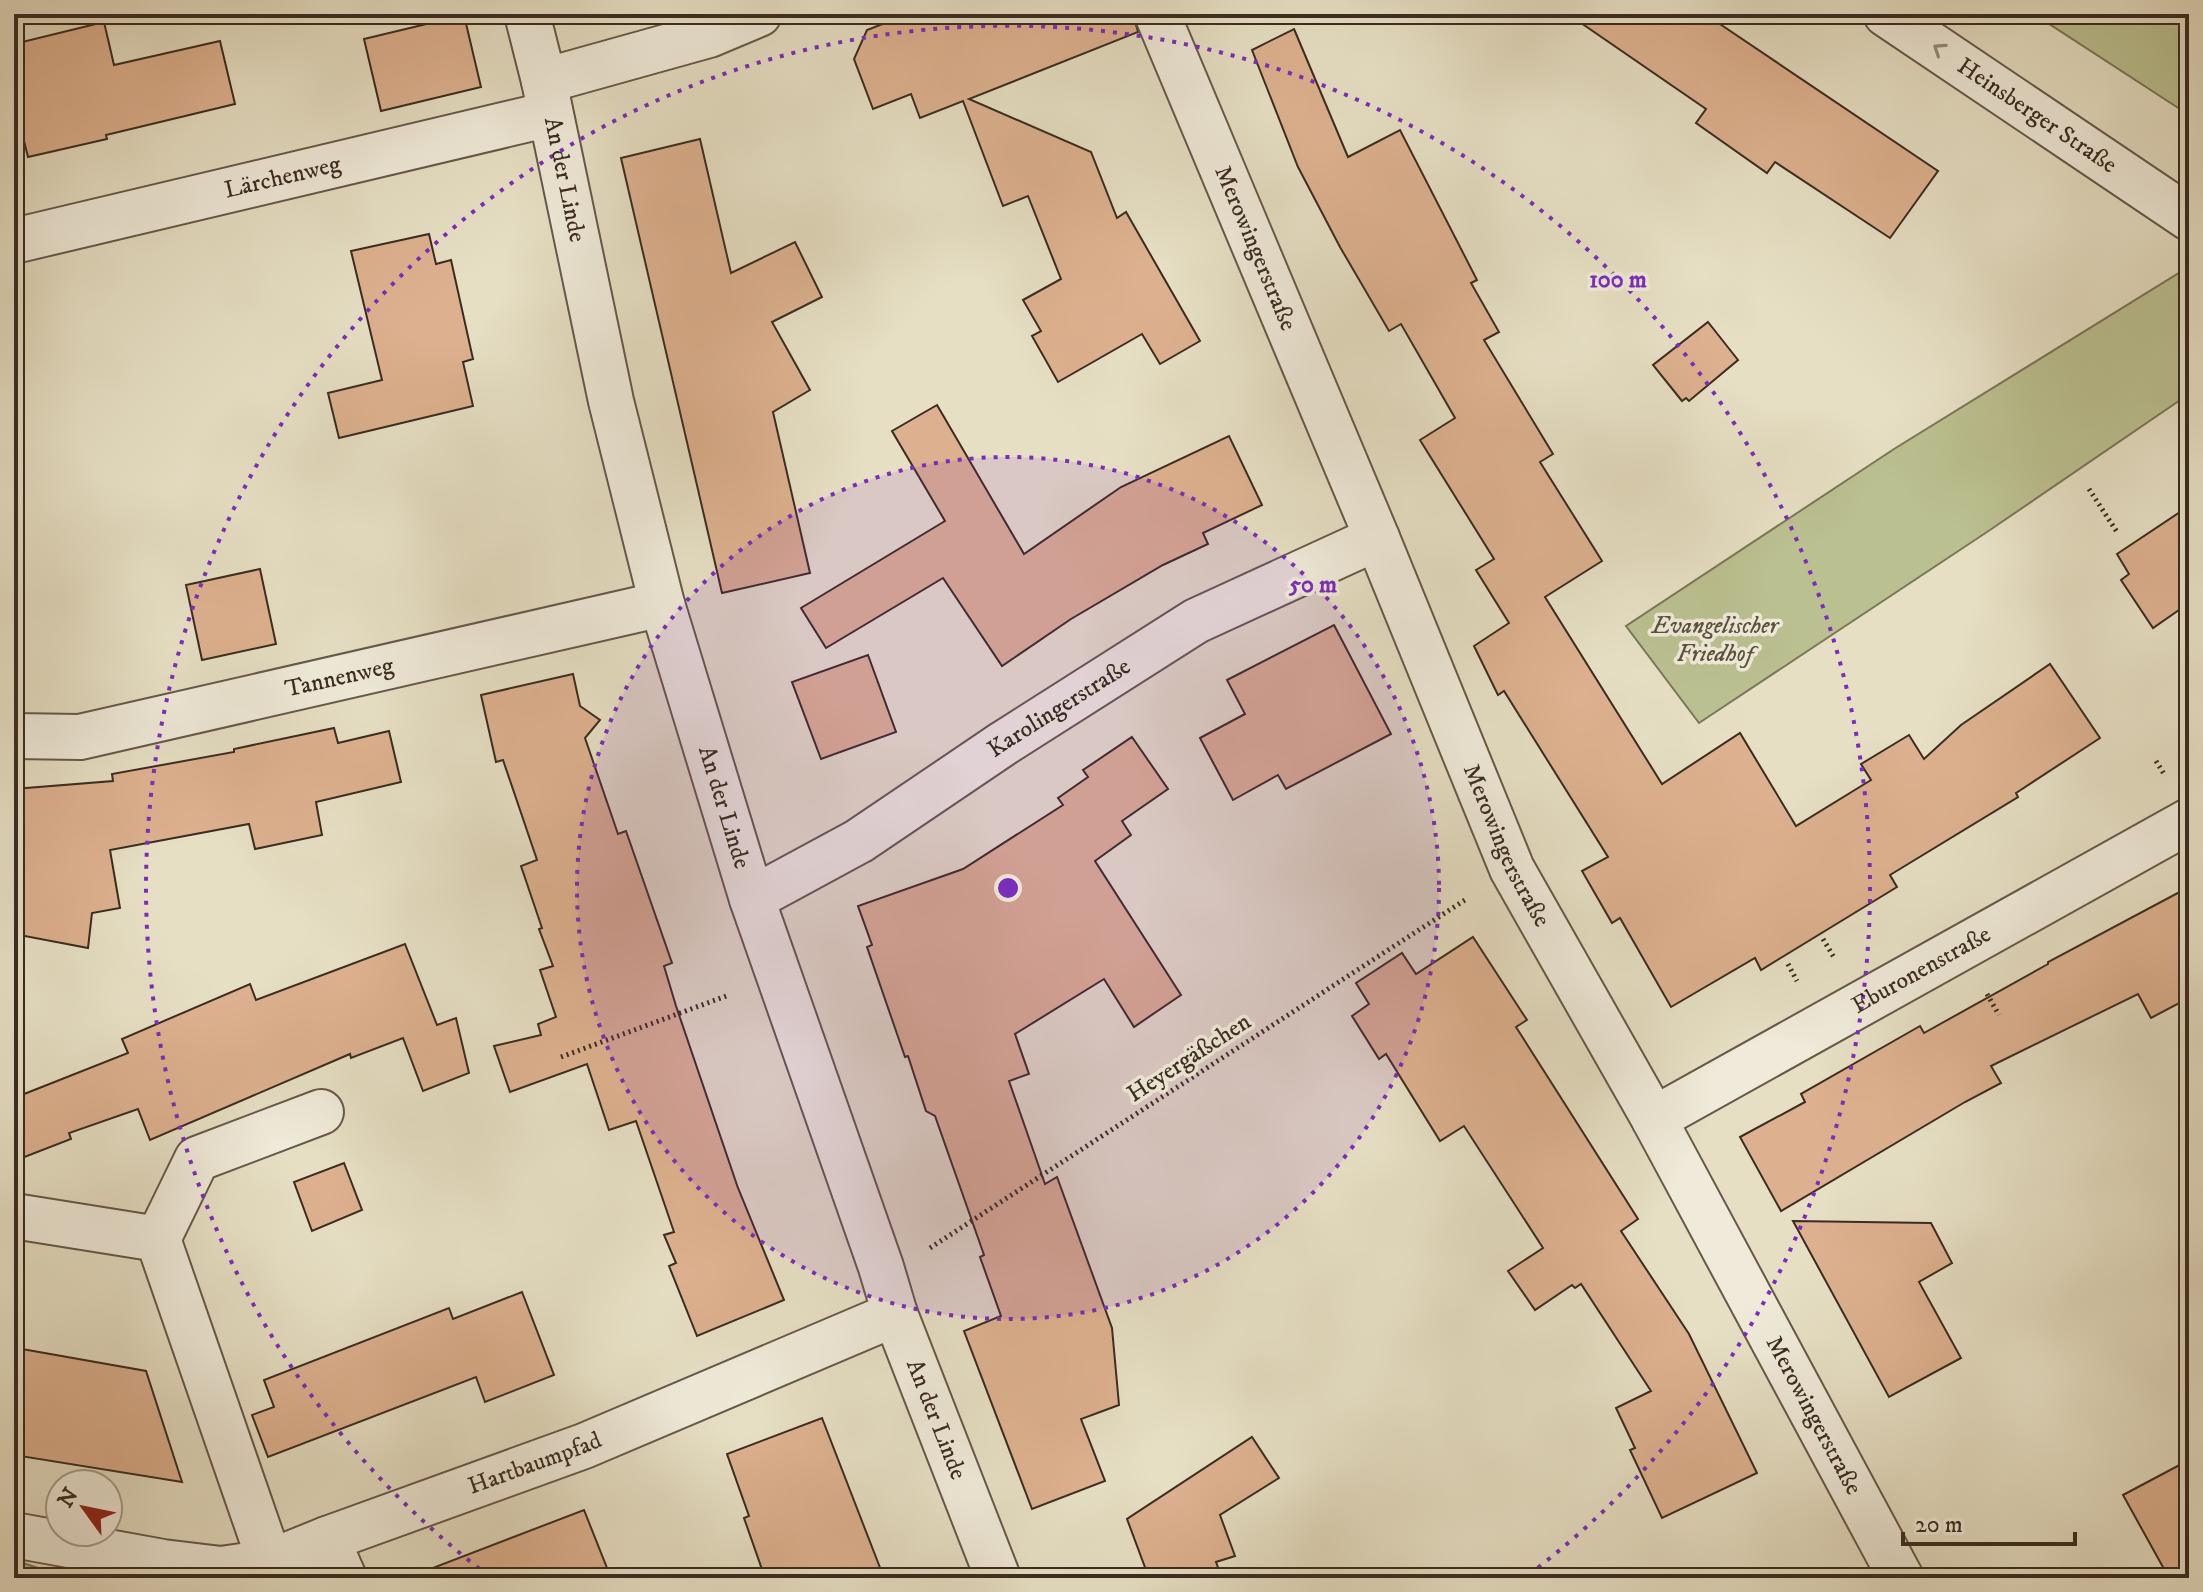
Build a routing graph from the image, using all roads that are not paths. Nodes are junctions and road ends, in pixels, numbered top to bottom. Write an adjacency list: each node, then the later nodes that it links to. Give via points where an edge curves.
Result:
1 (527, 14): 5 (street, An der Linde)
2 (759, 14): 5 (street, Lärchenweg)
3 (1157, 14): 8 (street, Merowingerstraße)
4 (1886, 14): 6 (street, Heinsberger Straße, one-way to 4)
5 (547, 97): 7 (street, Lärchenweg); 9 (street, An der Linde, via 611,401)
6 (2189, 218)
7 (14, 241)
8 (1377, 538): 12 (street, Karolingerstraße, via 1196,621 859,841); 14 (street, Merowingerstraße, via 1512,869)
9 (662, 604): 10 (street, Tannenweg, via 80,737); 12 (street, An der Linde)
10 (14, 736)
11 (2189, 821): 14 (street, Eburonenstraße)
12 (752, 899): 17 (street, An der Linde)
13 (321, 1112): 16 (street, via 197,1159)
14 (1654, 1119): 23 (street, Merowingerstraße)
15 (14, 1216): 16 (street)
16 (158, 1239): 20 (street)
17 (895, 1314): 19 (street, Hartbaumpfad); 22 (street, An der Linde)
18 (14, 1535): 21 (street, Hartbaumpfad)
19 (335, 1559): 20 (street, Hartbaumpfad)
20 (270, 1562): 21 (street, Hartbaumpfad)
21 (162, 1570)
22 (998, 1578)
23 (1901, 1578)

